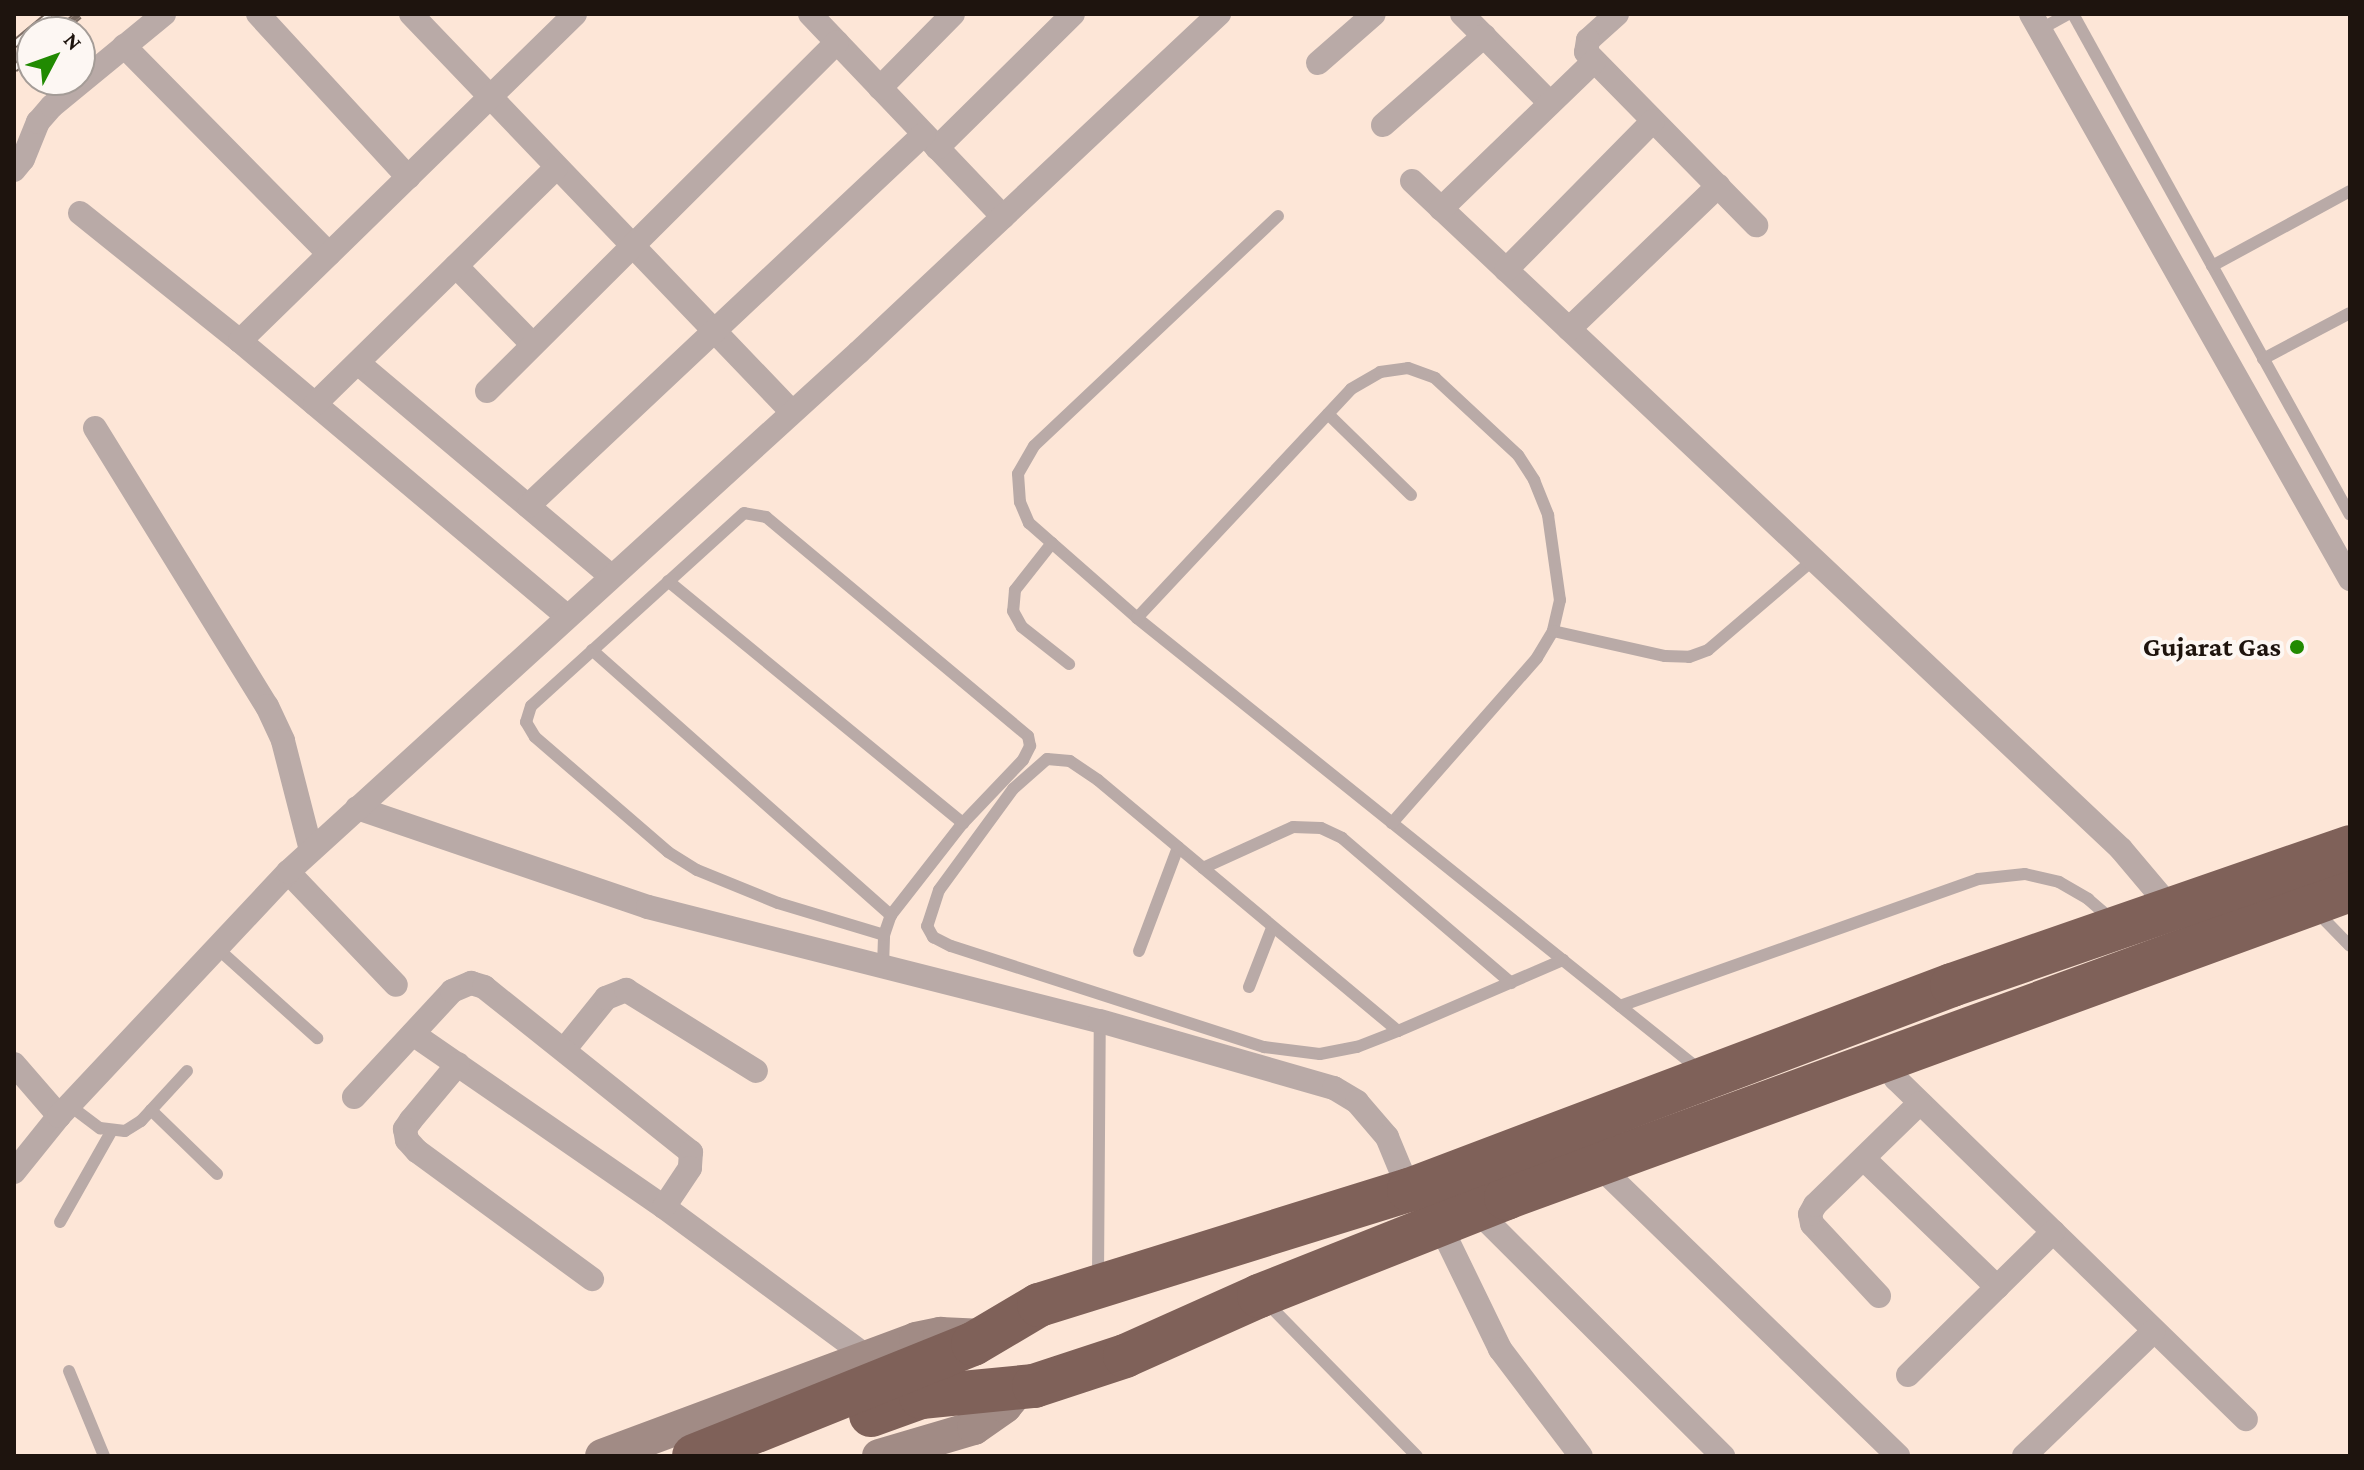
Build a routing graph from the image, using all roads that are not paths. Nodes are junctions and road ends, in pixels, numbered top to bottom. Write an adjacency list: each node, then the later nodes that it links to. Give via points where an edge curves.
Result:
1 (164, 14): 15 (street)
2 (258, 14): 26 (street)
3 (411, 14): 19 (street)
4 (953, 14): 18 (street)
5 (1073, 14): 23 (street)
6 (1219, 14): 33 (street)
7 (1374, 14): 17 (street)
8 (1462, 14): 14 (street)
9 (1617, 14): 16 (street, via 1588,40 1586,52)
10 (2070, 14): 12 (lane); 38 (lane)
11 (564, 18): 19 (street)
12 (2036, 22): 60 (street)
13 (824, 24): 18 (street); 35 (street)
14 (1484, 36): 20 (street); 22 (street)
15 (124, 46): 25 (street, via 38,122); 36 (street)
16 (1594, 61): 20 (street); 21 (street)
17 (1318, 63)
18 (880, 88): 23 (street)
19 (489, 98): 24 (street); 26 (street)
20 (1550, 103): 30 (street)
21 (1653, 121): 28 (street); 39 (street)
22 (1383, 125)
23 (931, 141): 33 (street); 42 (street)
24 (556, 168): 35 (street); 37 (street)
25 (14, 170)
26 (408, 177): 36 (street)
27 (1412, 181): 30 (street)
28 (1718, 186): 34 (street); 41 (street)
29 (2350, 191): 38 (lane)
30 (1441, 209): 39 (street)
31 (80, 213): 43 (street)
32 (1278, 216): 57 (lane, via 1034,446 1018,474 1020,502 1029,523)
33 (1003, 217): 49 (street)
34 (1756, 225)
35 (633, 247): 42 (street); 44 (street)
36 (329, 254): 43 (street)
37 (456, 266): 44 (street); 46 (street)
38 (2212, 266): 45 (lane)
39 (1506, 270): 41 (street)
40 (2350, 313): 45 (lane)
41 (1569, 329): 58 (street)
42 (715, 332): 49 (street); 55 (street)
43 (240, 341): 48 (street)
44 (533, 345): 47 (street)
45 (2263, 359): 53 (lane)
46 (358, 363): 48 (street); 55 (street)
47 (487, 391)
48 (315, 404): 62 (street)
49 (792, 412): 59 (street)
50 (1328, 414): 54 (lane); 63 (lane); 64 (lane, via 1351,389 1380,372 1408,368 1435,378 1518,455 1548,515 1560,600)
51 (95, 428): 72 (street, via 267,706 283,741)
52 (2350, 485): 53 (lane)
53 (2336, 492): 56 (lane)
54 (1411, 495)
55 (528, 506): 59 (street)
56 (2350, 515)
57 (1052, 543): 63 (lane); 66 (lane, via 1015,590 1013,611 1022,627)
58 (1814, 559): 64 (lane, via 1708,650 1689,657); 76 (street, via 2121,849)
59 (611, 576): 62 (street)
60 (2350, 579)
61 (668, 581): 65 (lane); 68 (lane); 68 (lane, via 744,513 766,517 1028,736 1023,760)
62 (566, 616): 67 (street)
63 (1137, 618): 69 (lane)
64 (1553, 631): 69 (lane, via 1537,658)
65 (592, 650): 77 (lane); 80 (lane, via 531,706 526,722 535,737 668,852 697,870 778,903)
66 (1069, 664)
67 (357, 808): 72 (street); 86 (street, via 648,907)
68 (963, 823): 77 (lane)
69 (1392, 823): 85 (lane)
70 (1178, 847): 73 (lane); 84 (lane); 93 (lane, via 1070,761 1047,759 1013,789 970,845 939,890 927,926 933,937 951,946 1264,1047 1320,1054)
71 (2350, 847): 76 (highway)
72 (311, 850): 74 (street)
73 (1203, 868): 79 (lane); 87 (lane, via 1293,827 1321,828 1342,838)
74 (288, 872): 83 (street); 88 (street)
75 (2330, 897): 81 (highway); 82 (lane)
76 (2172, 908): 78 (highway); 81 (street)
77 (891, 915): 80 (lane)
78 (2119, 927): 90 (lane, via 2059,882 2025,874 1978,879); 91 (highway)
79 (1272, 928): 89 (lane); 93 (lane)
80 (884, 935): 86 (lane)
81 (2199, 946): 97 (highway)
82 (2350, 946)
83 (217, 948): 95 (lane); 105 (street)
84 (1139, 951)
85 (1563, 960): 87 (lane); 90 (lane)
86 (883, 966): 92 (street)
87 (1511, 983): 93 (lane)
88 (396, 985)
89 (1249, 987)
90 (1620, 1006): 102 (lane)
91 (1864, 1019): 97 (street); 102 (highway)
92 (1100, 1021): 112 (street, via 1334,1088 1357,1102 1387,1137); 118 (lane)
93 (1398, 1031)
94 (413, 1034): 96 (street, via 452,991 471,983 484,987); 99 (street); 103 (street)
95 (317, 1038)
96 (564, 1050): 101 (street, via 606,998 626,990); 113 (street, via 691,1152 690,1168)
97 (1881, 1061): 102 (highway); 104 (street)
98 (14, 1064): 105 (street)
99 (458, 1064): 113 (street); 117 (street, via 411,1120 405,1129 407,1140)
100 (187, 1071): 106 (lane)
101 (756, 1071)
102 (1731, 1093): 109 (highway); 112 (highway)
103 (354, 1097)
104 (1920, 1103): 108 (street); 116 (street)
105 (64, 1110): 107 (lane); 110 (street)
106 (151, 1110): 107 (lane, via 125,1131); 111 (lane)
107 (111, 1132): 115 (lane)
108 (1864, 1159): 119 (street); 121 (street, via 1810,1214 1812,1224)
109 (1598, 1165): 114 (highway); 137 (street)
110 (14, 1172)
111 (217, 1174)
112 (1416, 1187): 114 (street); 118 (highway)
113 (664, 1207): 124 (street)
114 (1457, 1217): 120 (highway); 135 (street, via 1500,1349); 136 (street)
115 (60, 1222)
116 (2053, 1232): 119 (street); 122 (street)
117 (592, 1279)
118 (1098, 1287): 123 (highway, via 1039,1305)
119 (1997, 1287): 126 (street)
120 (1259, 1296): 128 (highway, via 1125,1356); 134 (lane)
121 (1879, 1296)
122 (2154, 1331): 129 (street); 138 (street)
123 (985, 1337): 124 (street, via 940,1334); 127 (highway)
124 (869, 1358): 132 (street)
125 (69, 1371): 131 (lane)
126 (1908, 1375)
127 (919, 1382): 128 (highway); 130 (highway)
128 (1020, 1388): 133 (street, via 974,1428)
129 (2246, 1419)
130 (723, 1453)
131 (104, 1456)
132 (602, 1456)
133 (879, 1456)
134 (1417, 1456)
135 (1581, 1456)
136 (1723, 1456)
137 (1898, 1456)
138 (2024, 1456)

